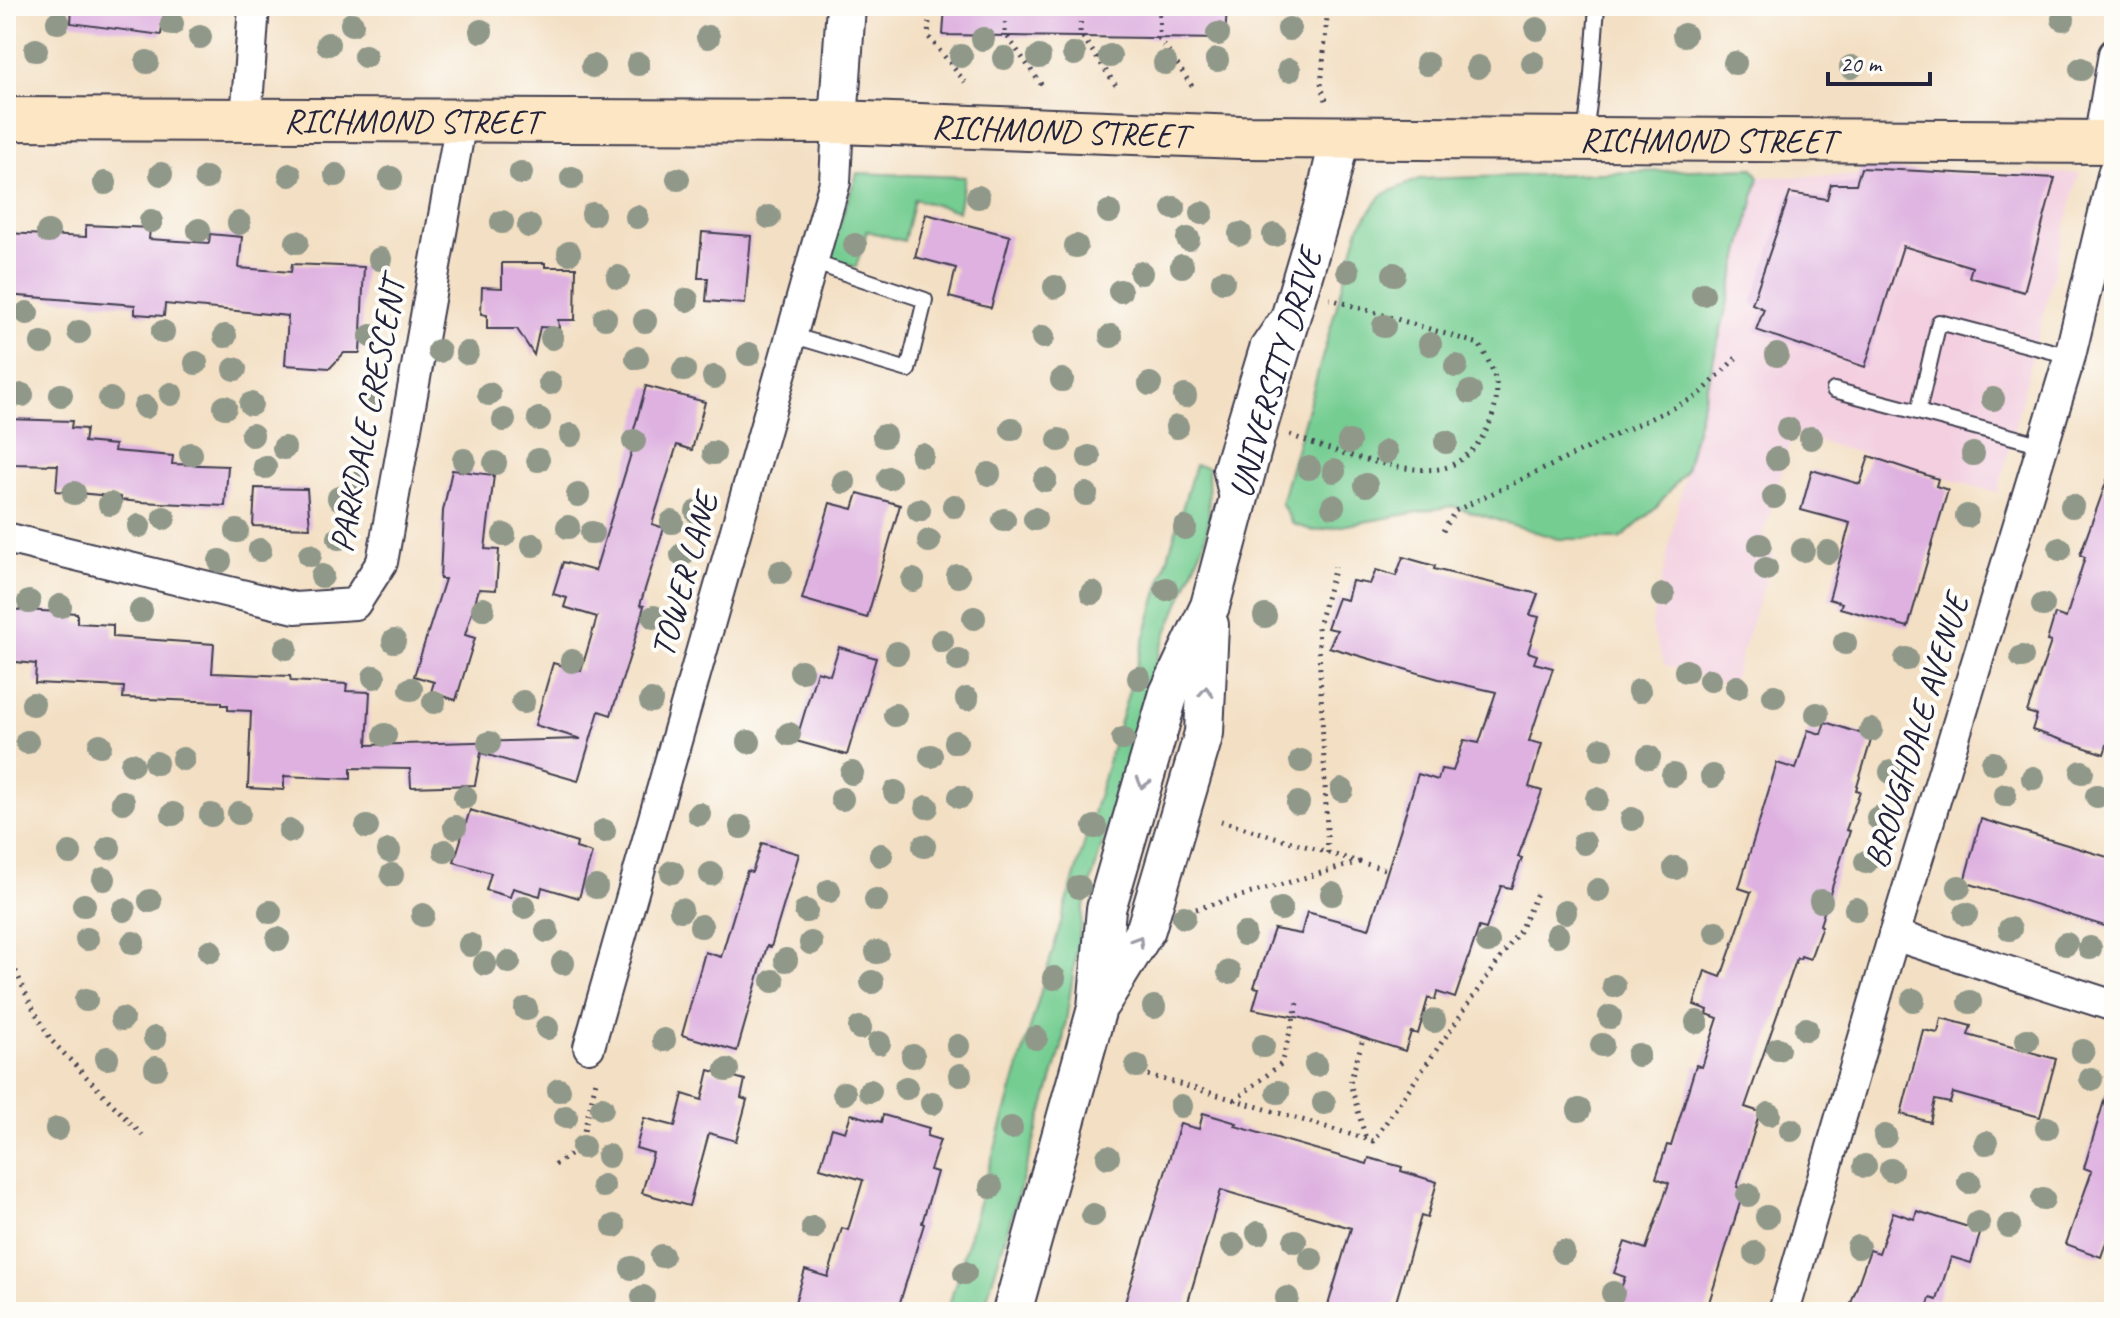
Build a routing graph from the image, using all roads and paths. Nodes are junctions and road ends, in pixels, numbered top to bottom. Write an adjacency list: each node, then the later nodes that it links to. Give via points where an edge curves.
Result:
1 (254, 6): 15 (street)
2 (846, 6): 17 (street)
3 (930, 6): 10 (path, via 928,36)
4 (1006, 6): 11 (path, via 1005,33)
5 (1081, 6): 12 (path, via 1080,33)
6 (1160, 6): 13 (path, via 1159,38)
7 (1328, 6): 18 (path, via 1321,87)
8 (1597, 6): 19 (lane)
9 (2114, 54): 20 (street, BROUGHDALE AVENUE)
10 (965, 82)
11 (1043, 87)
12 (1117, 87)
13 (1194, 89)
14 (6, 119): 15 (main road, RICHMOND STREET)
15 (246, 120): 16 (main road, RICHMOND STREET)
16 (461, 121): 17 (main road, RICHMOND STREET); 32 (street, PARKDALE CRESCENT, via 382,562 355,604 295,608)
17 (838, 122): 18 (main road, RICHMOND STREET); 21 (street, TOWER LANE, via 835,182)
18 (1340, 138): 19 (main road, RICHMOND STREET); 22 (street, UNIVERSITY DRIVE)
19 (1584, 139): 20 (main road, RICHMOND STREET)
20 (2109, 151): 24 (street, BROUGHDALE AVENUE)
21 (812, 262): 23 (street, TOWER LANE); 23 (lane, via 925,300 908,370)
22 (1299, 287): 28 (street, UNIVERSITY DRIVE); 28 (path, via 1479,344 1495,372 1497,405 1481,442 1450,467 1407,470); 30 (lane, via 1258,344 1220,469)
23 (791, 335): 45 (street, TOWER LANE)
24 (2070, 356): 27 (lane, via 1939,322); 29 (street, BROUGHDALE AVENUE)
25 (1736, 358): 31 (path, via 1698,396 1455,511)
26 (1834, 390): 27 (lane)
27 (1918, 412): 29 (lane)
28 (1259, 423): 30 (street, UNIVERSITY DRIVE)
29 (2043, 445): 40 (street, BROUGHDALE AVENUE)
30 (1232, 524): 51 (street, UNIVERSITY DRIVE, via 1210,606 1204,733 1146,929 1097,1008)
31 (1443, 531)
32 (6, 538)
33 (1335, 567): 35 (path, via 1318,626)
34 (1221, 821): 35 (path)
35 (1328, 853): 36 (path)
36 (1359, 862): 37 (path); 39 (path)
37 (1388, 870)
38 (1539, 889): 49 (path, via 1520,930 1373,1141)
39 (1196, 909)
40 (1894, 935): 43 (street); 52 (street, BROUGHDALE AVENUE)
41 (6, 949): 48 (path, via 51,1040)
42 (1298, 1003): 47 (path, via 1281,1064)
43 (2114, 1006)
44 (1362, 1042): 49 (path, via 1350,1083)
45 (589, 1047): 50 (path, via 600,1062 580,1148)
46 (1148, 1075): 47 (path)
47 (1235, 1100): 49 (path)
48 (143, 1136)
49 (1366, 1139)
50 (555, 1165)
51 (1012, 1312)
52 (1784, 1312)

